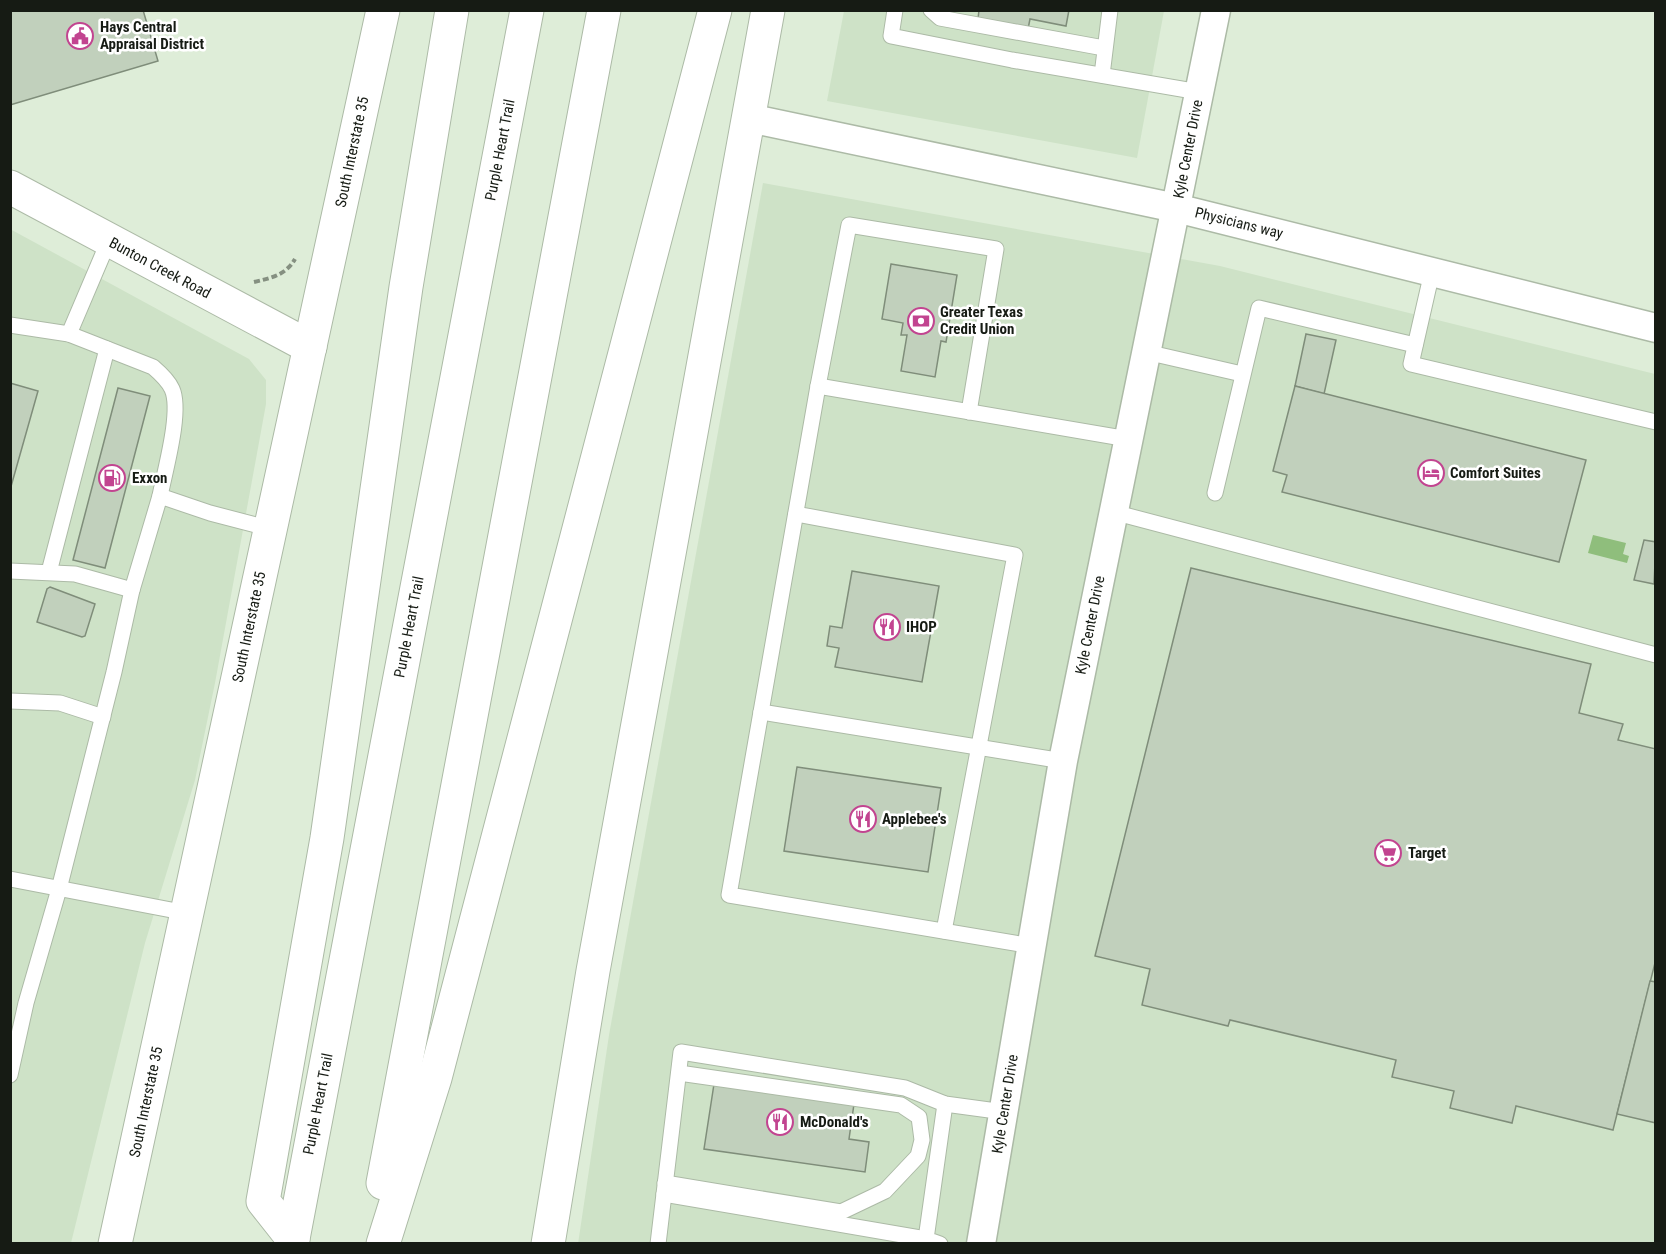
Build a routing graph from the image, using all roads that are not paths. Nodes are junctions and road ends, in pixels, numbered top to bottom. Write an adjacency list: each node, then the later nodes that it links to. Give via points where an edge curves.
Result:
1 (383, 10): 23 (main road, South Interstate 35)
2 (452, 10): 55 (main road, via 406,286 327,838 263,1201)
3 (527, 10): 55 (main road, Purple Heart Trail)
4 (604, 10): 58 (main road)
5 (715, 10): 59 (main road, via 435,1078)
6 (768, 10): 14 (main road)
7 (895, 10): 12 (lane, via 891,36)
8 (931, 10): 11 (lane, via 940,18)
9 (1110, 10): 11 (lane)
10 (1216, 10): 13 (street, Kyle Center Drive)
11 (1104, 48): 12 (lane)
12 (1102, 75): 13 (lane)
13 (1199, 92): 16 (street, Kyle Center Drive)
14 (749, 118): 16 (street, Physicians way); 60 (main road, via 592,977)
15 (10, 187): 17 (main road, Bunton Creek Road)
16 (1176, 208): 18 (street, Physicians way); 25 (street, Kyle Center Drive)
17 (109, 240): 21 (lane); 23 (main road, Bunton Creek Road)
18 (1432, 272): 20 (street, Physicians way); 22 (lane)
19 (10, 325): 21 (lane)
20 (1656, 328)
21 (69, 334): 24 (lane)
22 (1415, 345): 26 (lane, via 1259,308); 29 (lane, via 1411,364)
23 (310, 347): 35 (main road, South Interstate 35)
24 (107, 349): 32 (lane, via 153,367 171,388 175,415); 37 (lane)
25 (1146, 352): 26 (lane); 30 (street, Kyle Center Drive)
26 (1242, 374): 31 (lane)
27 (818, 386): 28 (lane); 28 (lane, via 849,225 996,249); 34 (lane)
28 (969, 412): 30 (lane)
29 (1656, 422)
30 (1128, 439): 33 (street, Kyle Center Drive)
31 (1215, 493)
32 (160, 496): 35 (lane); 38 (lane)
33 (1113, 512): 39 (lane); 44 (street, Kyle Center Drive)
34 (796, 514): 41 (lane); 43 (lane, via 1015,555)
35 (271, 529): 47 (main road, South Interstate 35)
36 (10, 571): 37 (lane)
37 (49, 572): 38 (lane, via 75,574)
38 (132, 590): 42 (lane)
39 (1656, 655)
40 (10, 701): 42 (lane, via 60,703)
41 (761, 712): 43 (lane); 48 (lane, via 729,895)
42 (103, 717): 46 (lane)
43 (979, 747): 44 (lane); 48 (lane)
44 (1063, 761): 49 (street, Kyle Center Drive)
45 (10, 879): 46 (lane)
46 (59, 889): 47 (lane); 51 (lane)
47 (187, 913): 57 (main road, South Interstate 35)
48 (944, 931): 49 (lane)
49 (1032, 946): 53 (street, Kyle Center Drive)
50 (679, 1073): 52 (lane, via 681,1052 904,1088); 54 (lane); 54 (lane, via 901,1105 919,1117 922,1140 918,1156 885,1191 841,1212)
51 (10, 1075)
52 (945, 1104): 53 (lane); 56 (lane)
53 (1004, 1112): 62 (street, Kyle Center Drive)
54 (664, 1189): 56 (lane); 61 (lane)
55 (292, 1241)
56 (933, 1241)
57 (115, 1244)
58 (372, 1244)
59 (383, 1244)
60 (548, 1244)
61 (658, 1244)
62 (981, 1244)

